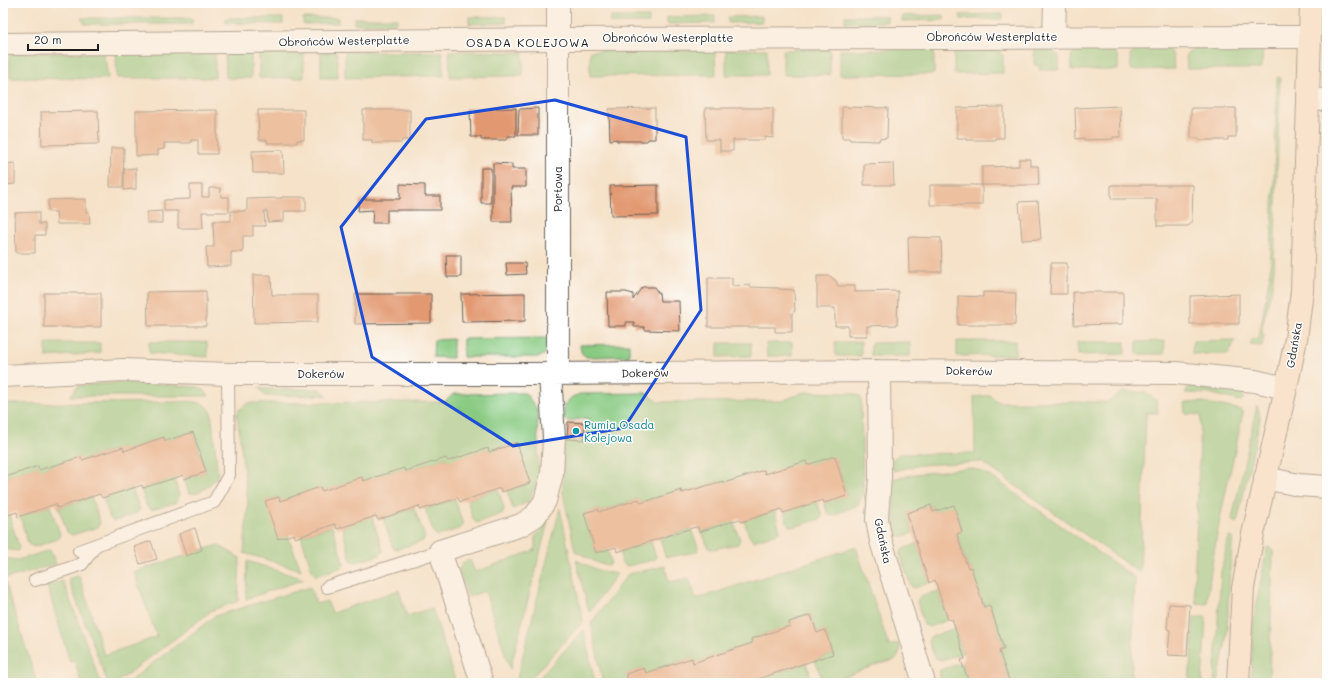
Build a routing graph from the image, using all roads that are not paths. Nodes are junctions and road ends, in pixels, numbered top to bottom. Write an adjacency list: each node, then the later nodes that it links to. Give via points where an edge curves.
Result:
1 (558, 3): 6 (street, Portowa)
2 (1055, 3): 4 (street)
3 (1311, 3): 5 (main road, Gdańska)
4 (1054, 37): 5 (street, Obrońców Westerplatte); 6 (street, Obrońców Westerplatte)
5 (1309, 37): 8 (main road, Gdańska)
6 (558, 39): 7 (street, Obrońców Westerplatte); 11 (street, Portowa)
7 (3, 44)
8 (1318, 100): 13 (main road, Gdańska, via 1302,291)
9 (879, 371): 11 (street, Dokerów); 13 (street, Dokerów, via 1176,373 1255,381); 22 (street, Gdańska, via 880,477 877,519 881,541)
10 (228, 374): 11 (street, Dokerów); 12 (street, Dokerów, via 124,370); 16 (lane, via 229,475 214,502)
11 (554, 374): 18 (street, Portowa, via 552,474 544,501 535,516 522,525)
12 (3, 376)
13 (1286, 388): 14 (main road, Gdańska)
14 (1265, 478): 15 (street, via 1299,485); 23 (main road, Gdańska, via 1243,588)
15 (1327, 487)
16 (96, 545): 17 (lane); 19 (lane, via 82,564)
17 (79, 551)
18 (440, 551): 20 (lane); 21 (street)
19 (35, 580)
20 (327, 587)
21 (482, 683)
22 (924, 683)
23 (1238, 683)

